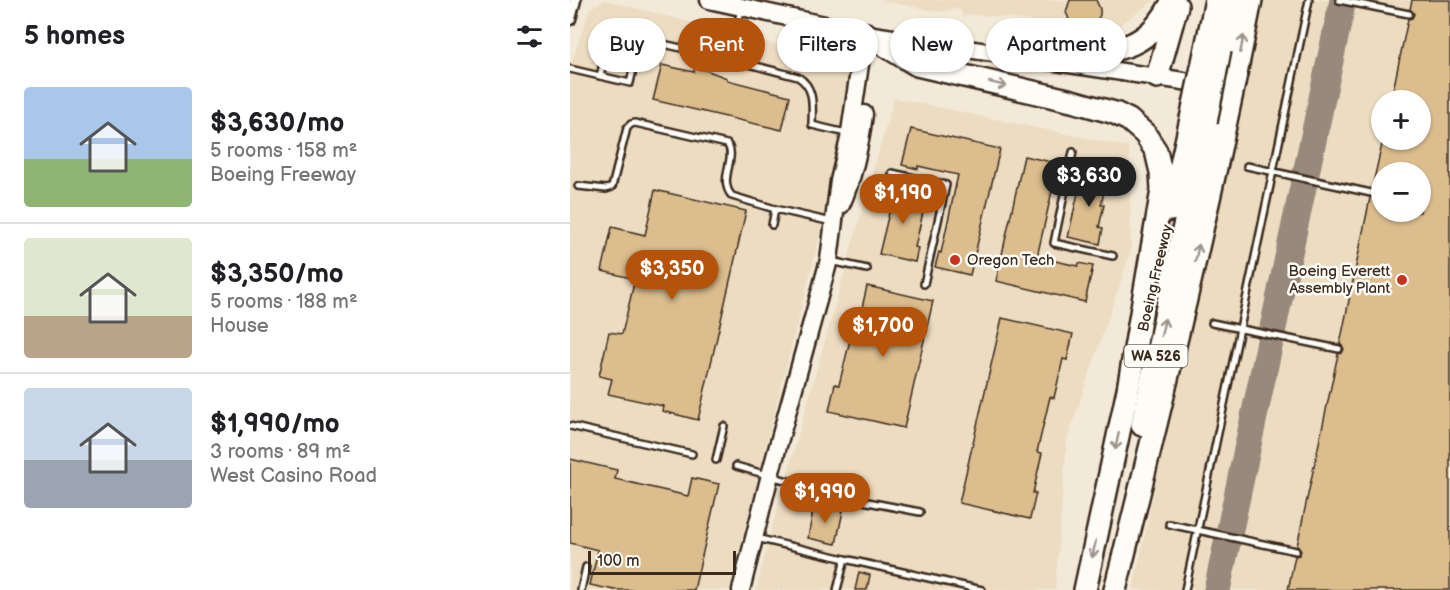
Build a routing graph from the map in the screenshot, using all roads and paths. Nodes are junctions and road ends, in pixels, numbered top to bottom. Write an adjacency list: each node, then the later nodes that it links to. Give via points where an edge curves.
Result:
1 (575, 0): 14 (street)
2 (709, 0): 10 (street)
3 (1173, 0): 17 (highway, via 1153,31)
4 (1179, 0): 28 (highway)
5 (1216, 0): 18 (highway, Boeing Freeway / WA 526)
6 (1231, 0): 18 (highway, Boeing Freeway / WA 526)
7 (1251, 0): 29 (highway, one-way to 7)
8 (1309, 0): 34 (lane)
9 (1339, 0): 11 (lane)
10 (741, 7): 12 (lane); 13 (street)
11 (1409, 14)
12 (738, 18)
13 (792, 18)
14 (570, 19)
15 (878, 36): 19 (street)
16 (878, 41): 48 (highway, one-way to 48, via 917,65 1114,113 1145,134 1156,151 1162,190)
17 (1127, 48)
18 (1213, 49): 30 (highway, Boeing Freeway / WA 526, bridge)
19 (986, 51)
20 (765, 68): 31 (lane, via 805,81 813,99 812,125)
21 (570, 69): 27 (lane)
22 (601, 72): 27 (lane)
23 (632, 72): 27 (lane, via 630,83)
24 (859, 72): 31 (street)
25 (867, 72): 39 (street, via 861,140 851,183)
26 (1125, 72): 28 (street)
27 (600, 76)
28 (1157, 77): 29 (street)
29 (1233, 89): 68 (highway, one-way to 29)
30 (1198, 121): 48 (highway, Boeing Freeway / WA 526); 67 (highway, Boeing Freeway / WA 526, one-way to 30)
31 (850, 134): 39 (street, via 838,181)
32 (1073, 152): 41 (lane, via 1054,243)
33 (1247, 166): 34 (lane)
34 (1273, 172): 37 (lane); 46 (lane)
35 (892, 173): 44 (lane, via 946,185)
36 (578, 186): 38 (lane, via 612,187 627,128 635,123 727,144 730,150 725,187 729,194)
37 (1371, 193)
38 (775, 209): 39 (lane); 40 (lane)
39 (835, 220): 42 (street)
40 (772, 225)
41 (1113, 256)
42 (829, 260): 43 (lane); 54 (street)
43 (867, 269)
44 (924, 284)
45 (1212, 323): 46 (lane)
46 (1240, 329): 47 (lane); 57 (lane)
47 (1339, 349)
48 (1129, 384): 66 (highway, Boeing Freeway / WA 526, one-way to 66)
49 (570, 426): 51 (lane)
50 (724, 426): 52 (lane)
51 (692, 454)
52 (716, 460)
53 (736, 466): 54 (lane)
54 (770, 475): 55 (lane, via 847,498); 58 (street)
55 (920, 512)
56 (1169, 524): 57 (lane)
57 (1197, 531): 59 (lane); 69 (lane)
58 (754, 537): 60 (lane); 63 (street)
59 (1296, 551)
60 (845, 559): 64 (lane); 65 (lane)
61 (586, 567): 62 (lane)
62 (581, 590)
63 (741, 590)
64 (837, 590)
65 (982, 590)
66 (1085, 590)
67 (1108, 590)
68 (1116, 590)
69 (1185, 590)

